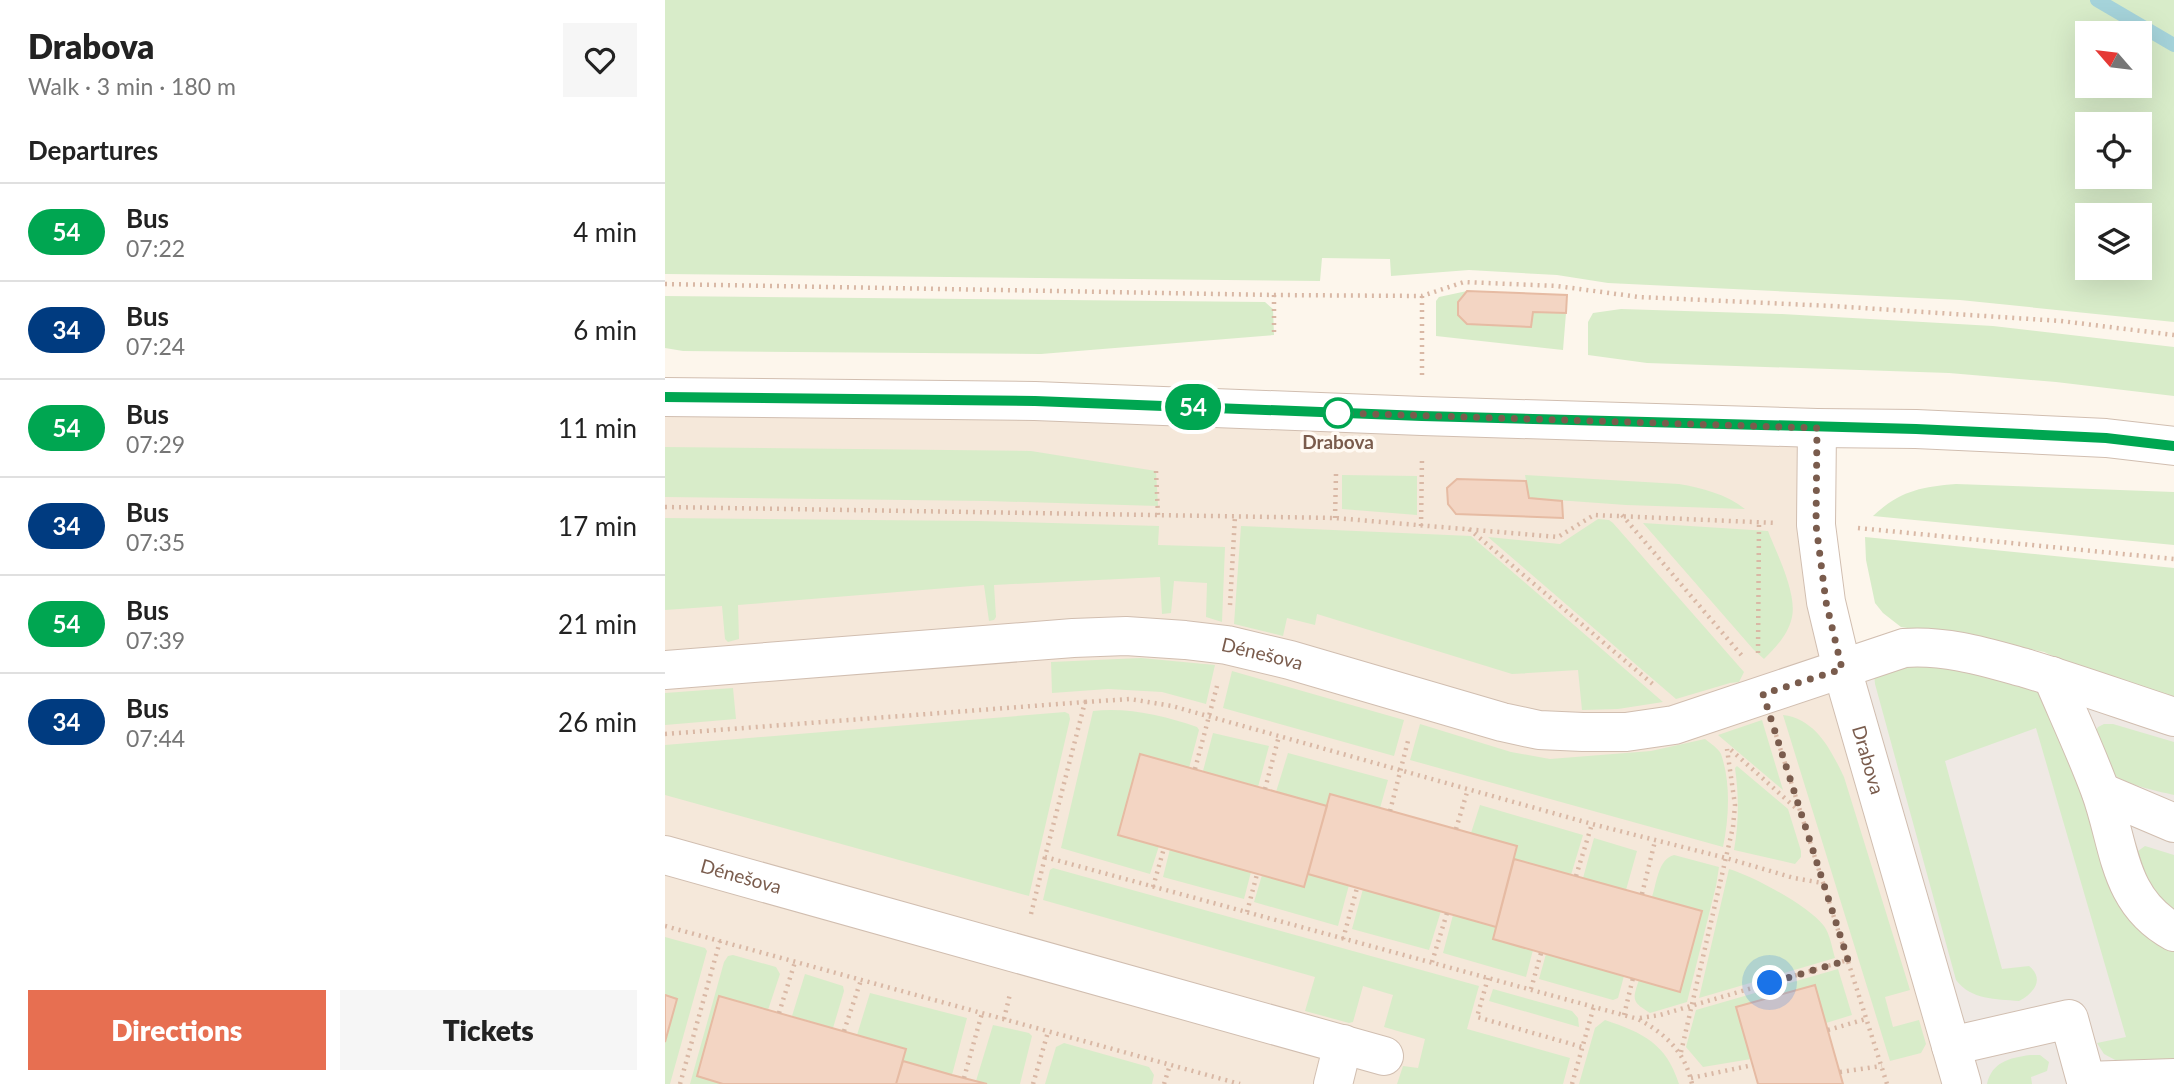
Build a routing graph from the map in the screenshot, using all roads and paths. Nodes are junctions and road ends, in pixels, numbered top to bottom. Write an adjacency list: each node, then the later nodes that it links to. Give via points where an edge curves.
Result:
1 (665, 284): 2 (path)
2 (1274, 295): 3 (path); 4 (path, via 1422,296 1464,282 1490,283 1639,297 2061,321)
3 (1274, 335)
4 (2174, 335)
5 (665, 397): 6 (street, via 1035,401)
6 (1817, 428): 7 (street, via 2092,437); 16 (street, Drabova)
7 (2174, 446)
8 (1156, 471): 11 (path)
9 (1336, 474): 14 (path)
10 (665, 507): 11 (path)
11 (1158, 515): 13 (path)
12 (1622, 515): 15 (path); 17 (path, via 1594,515 1557,537); 23 (path)
13 (1235, 516): 14 (path); 18 (path)
14 (1335, 518): 17 (path)
15 (1759, 523): 16 (path); 23 (path)
16 (1816, 525): 19 (path); 20 (street, Drabova, via 1826,602)
17 (1468, 528): 28 (path)
18 (1233, 550)
19 (2174, 559)
20 (1842, 669): 22 (street, Dénešova, via 1904,648 1925,647 1967,652); 23 (street, Dénešova); 77 (street, Drabova)
21 (665, 670): 28 (street, Dénešova, via 1126,636 1235,647 1539,730 1626,732)
22 (2052, 676): 27 (street, Dénešova); 36 (street)
23 (1759, 683): 28 (street, Dénešova); 38 (path)
24 (1084, 702): 26 (path, via 1130,699); 29 (path); 49 (path, via 1045,858)
25 (1213, 703): 26 (path)
26 (1209, 716): 30 (path); 32 (path)
27 (2174, 717)
28 (1694, 719)
29 (665, 734)
30 (1279, 736): 33 (path); 34 (path)
31 (1404, 758): 33 (path)
32 (1195, 769)
33 (1402, 771): 35 (path); 37 (path)
34 (1265, 789)
35 (1468, 789): 40 (path); 41 (path)
36 (2101, 792): 39 (street); 55 (street, via 2133,894 2158,923)
37 (1390, 811)
38 (1800, 811): 45 (path, via 1726,746 1735,805); 48 (path)
39 (2174, 823)
40 (1593, 824): 42 (path); 47 (path)
41 (1456, 829)
42 (1655, 841): 45 (path); 51 (path)
43 (1164, 848): 49 (path)
44 (665, 855): 76 (street, Dénešova)
45 (1726, 858): 48 (path); 67 (path)
46 (1257, 874): 52 (path)
47 (1576, 876)
48 (1822, 883): 59 (path)
49 (1153, 887): 52 (path)
50 (1357, 888): 56 (path)
51 (1641, 894)
52 (1247, 912): 56 (path)
53 (1447, 913): 61 (path)
54 (665, 926): 57 (path)
55 (2174, 932)
56 (1343, 939): 61 (path)
57 (720, 941): 60 (path); 89 (path)
58 (1541, 953): 65 (path)
59 (1848, 960): 67 (path); 72 (path)
60 (795, 962): 64 (path); 68 (path)
61 (1432, 962): 62 (path)
62 (1488, 978): 65 (path); 78 (path, via 1478,1017)
63 (1633, 978): 70 (path)
64 (861, 980): 69 (path); 74 (path)
65 (1531, 990): 66 (path)
66 (1594, 1006): 70 (path); 78 (path)
67 (1692, 1006): 71 (path); 79 (path)
68 (779, 1013)
69 (982, 1013): 75 (path); 85 (path)
70 (1624, 1015): 71 (path)
71 (1638, 1019): 79 (path)
72 (1866, 1019): 73 (path); 83 (path)
73 (1828, 1030)
74 (844, 1031)
75 (1048, 1032): 81 (path); 90 (path)
76 (1343, 1044): 80 (street, Dénešova); 92 (street)
77 (1951, 1046): 86 (street, via 2070,1019 2086,1081); 95 (street, Drabova)
78 (1582, 1047): 93 (path)
79 (1681, 1053): 87 (path)
80 (1384, 1056)
81 (1170, 1065): 88 (path); 91 (path)
82 (1753, 1065): 87 (path)
83 (1882, 1066): 84 (path); 94 (path)
84 (1840, 1072)
85 (964, 1077)
86 (2174, 1079)
87 (1692, 1081)
88 (1236, 1083)
89 (680, 1084)
90 (1033, 1084)
91 (1164, 1084)
92 (1333, 1084)
93 (1572, 1084)
94 (1887, 1084)
95 (1962, 1084)

